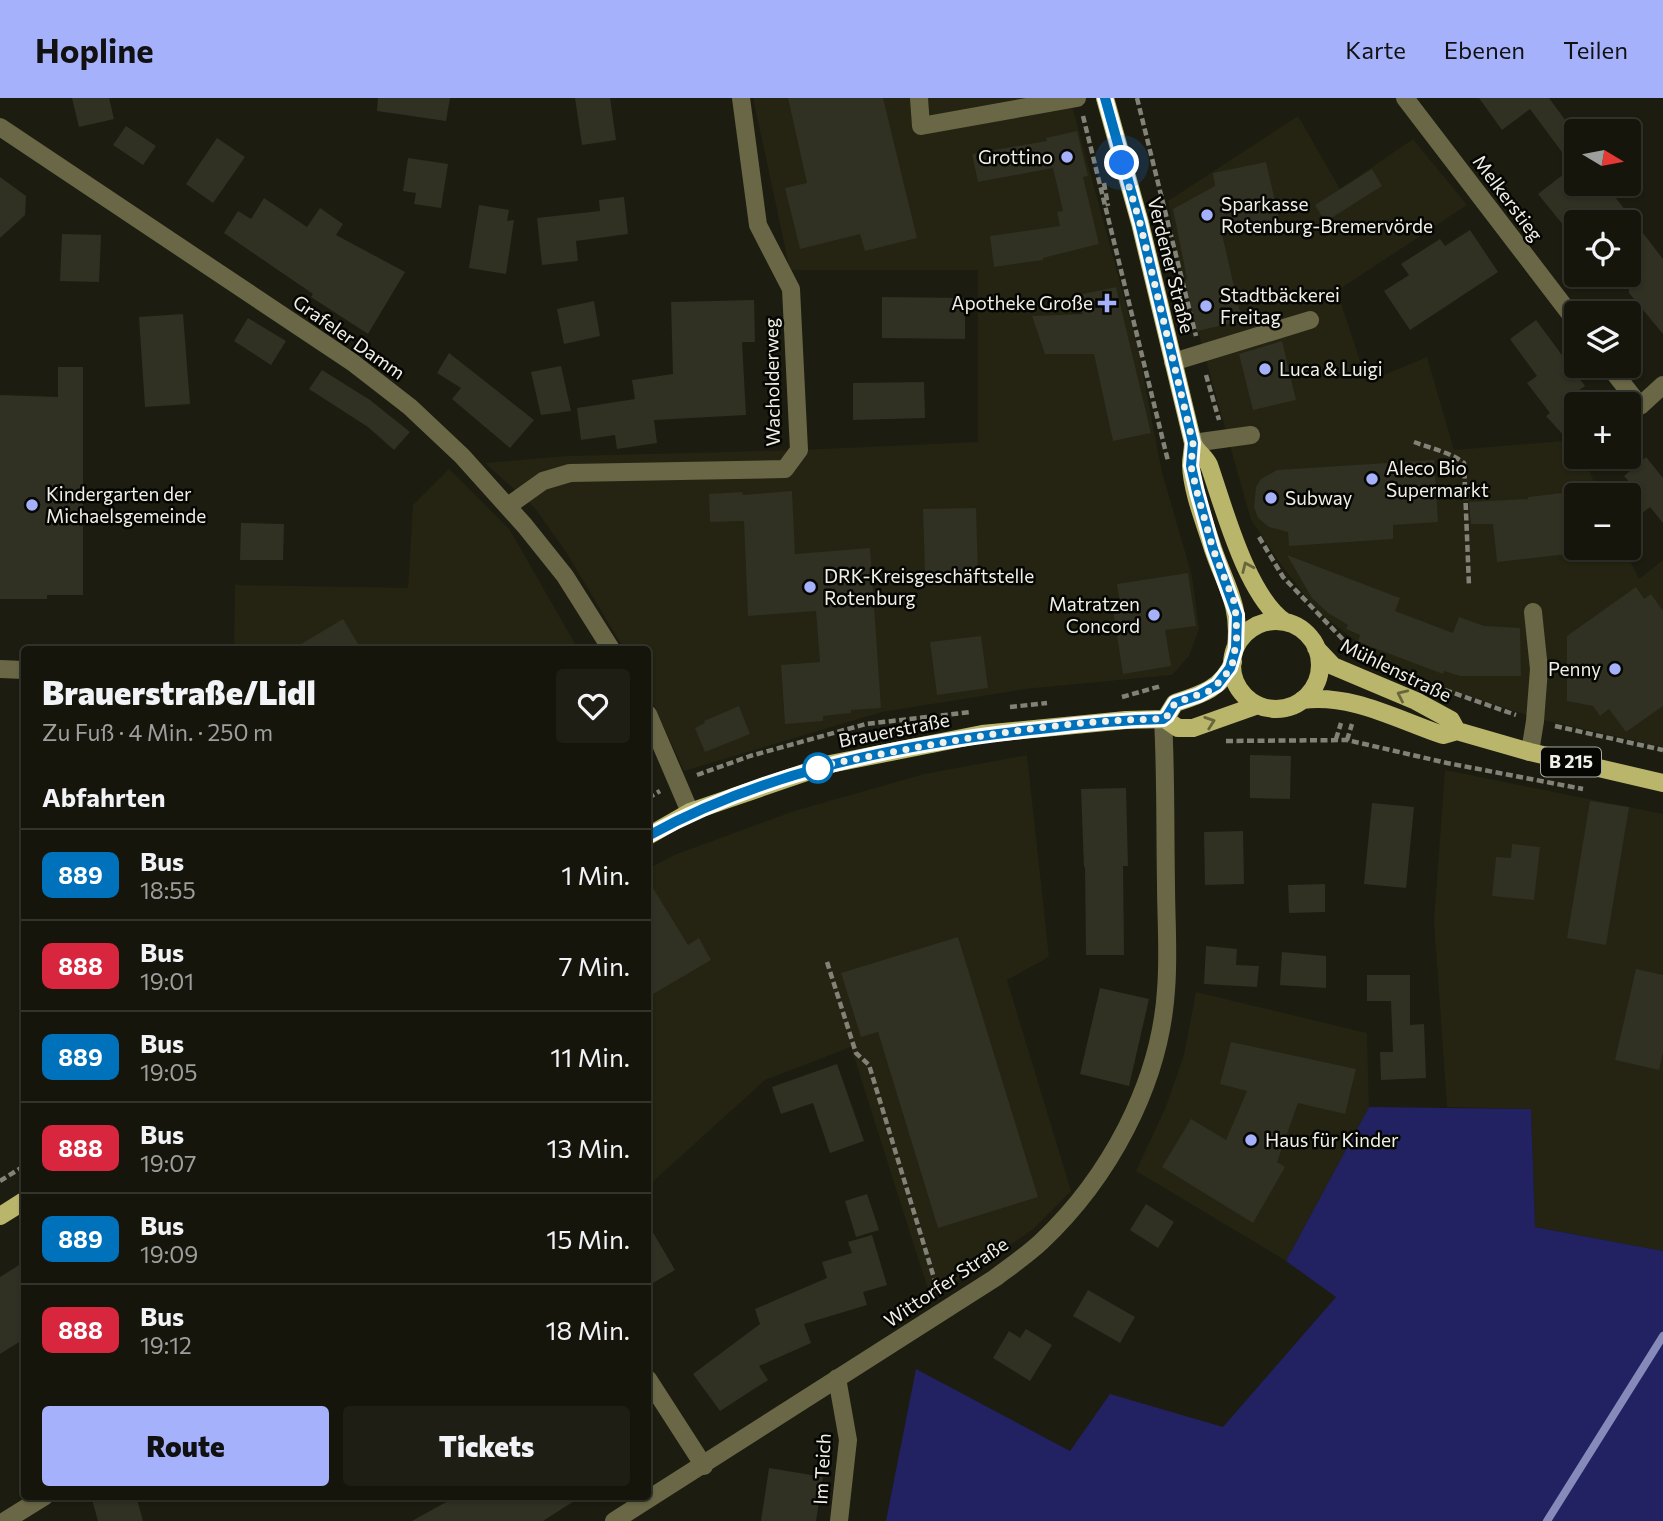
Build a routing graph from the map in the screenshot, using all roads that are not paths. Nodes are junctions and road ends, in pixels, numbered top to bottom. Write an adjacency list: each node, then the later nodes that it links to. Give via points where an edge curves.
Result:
1 (741, 98): 14 (street, Wacholderweg, via 758,225 791,289 799,450 785,469 570,473 543,481)
2 (919, 98): 5 (street, via 921,126)
3 (1105, 98): 9 (main road, Verdener Straße)
4 (1405, 98): 7 (street, Melkerstieg)
5 (1079, 105)
6 (0, 127): 14 (street, Grafeler Damm, via 352,362 454,448)
7 (1564, 306)
8 (1310, 320): 9 (street)
9 (1173, 362): 13 (main road, Verdener Straße)
10 (1618, 378): 11 (street, via 1640,406)
11 (1663, 385)
12 (1251, 435): 13 (street)
13 (1193, 443): 16 (main road, Verdener Straße, one-way to 13, via 1255,583 1208,462); 19 (main road, Verdener Straße, via 1191,466 1197,492 1237,615)
14 (508, 506): 17 (street, Grafeler Damm, via 565,576)
15 (1533, 612): 27 (street, via 1539,670)
16 (1285, 622): 18 (main road, via 1306,633); 19 (main road, via 1256,626 1242,638)
17 (609, 646)
18 (1316, 648): 22 (main road, via 1318,678); 26 (main road, Mühlenstraße / B 215, one-way to 18, via 1451,720 1416,701 1339,670)
19 (1234, 655): 23 (main road, via 1238,687); 24 (main road, via 1228,673 1217,685 1175,703)
20 (0, 669): 21 (street)
21 (21, 670)
22 (1303, 700): 23 (main road, via 1285,708); 26 (main road, Mühlenstraße / B 215, via 1348,701 1443,735)
23 (1258, 705): 24 (main road, Brauerstraße, one-way to 23, via 1178,728 1193,727)
24 (1163, 719): 29 (main road, Brauerstraße, via 982,734 935,743 830,764); 33 (street, Wittorfer Straße, via 1166,990 1158,1045 1125,1131 1101,1170 1041,1242 995,1278)
25 (651, 721): 29 (street)
26 (1457, 731): 27 (main road, Mühlenstraße / B 215)
27 (1530, 752): 28 (main road, Mühlenstraße / B 215)
28 (1663, 783)
29 (690, 812): 30 (main road, Brauerstraße)
30 (651, 834)
31 (21, 1203): 32 (main road)
32 (0, 1216)
33 (836, 1378): 35 (street, Wittorfer Straße); 41 (street, Im Teich, via 848,1440)
34 (651, 1384): 35 (street)
35 (704, 1466): 36 (street, Wittorfer Straße)
36 (651, 1498)
37 (39, 1500): 39 (street)
38 (648, 1500): 40 (street, Wittorfer Straße)
39 (5, 1521)
40 (614, 1521)
41 (839, 1521)

